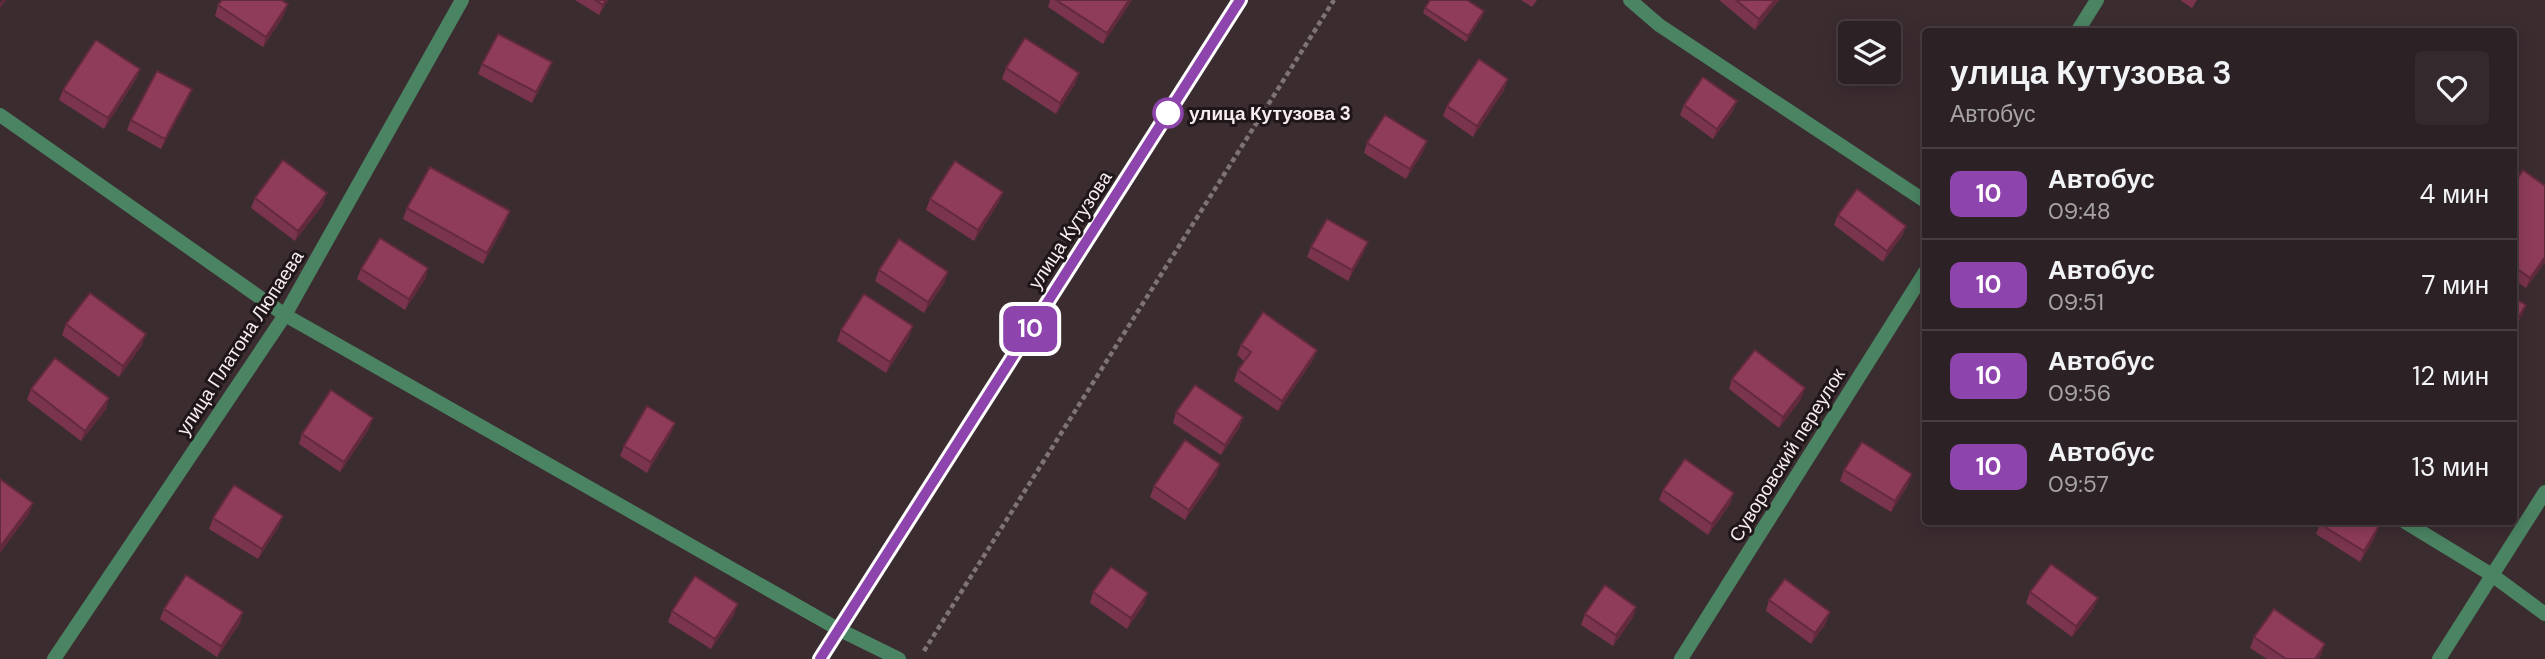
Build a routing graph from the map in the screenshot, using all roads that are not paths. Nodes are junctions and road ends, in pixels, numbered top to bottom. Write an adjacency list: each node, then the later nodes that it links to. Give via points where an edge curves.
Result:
1 (461, 0): 9 (street, улица Платона Люпаева)
2 (1240, 0): 14 (street, улица Кутузова)
3 (1630, 0): 7 (street, via 1659,25)
4 (2097, 0): 5 (street)
5 (2080, 28)
6 (0, 115): 9 (street)
7 (1922, 199)
8 (1922, 277): 18 (street, Суворовский переулок)
9 (285, 315): 14 (street); 15 (street, улица Платона Люпаева)
10 (2545, 492): 12 (street)
11 (2410, 525): 12 (street)
12 (2492, 575): 13 (street); 19 (street)
13 (2545, 614)
14 (838, 629): 16 (street, улица Кутузова); 17 (street)
15 (54, 659)
16 (820, 659)
17 (899, 659)
18 (1681, 659)
19 (2440, 659)

